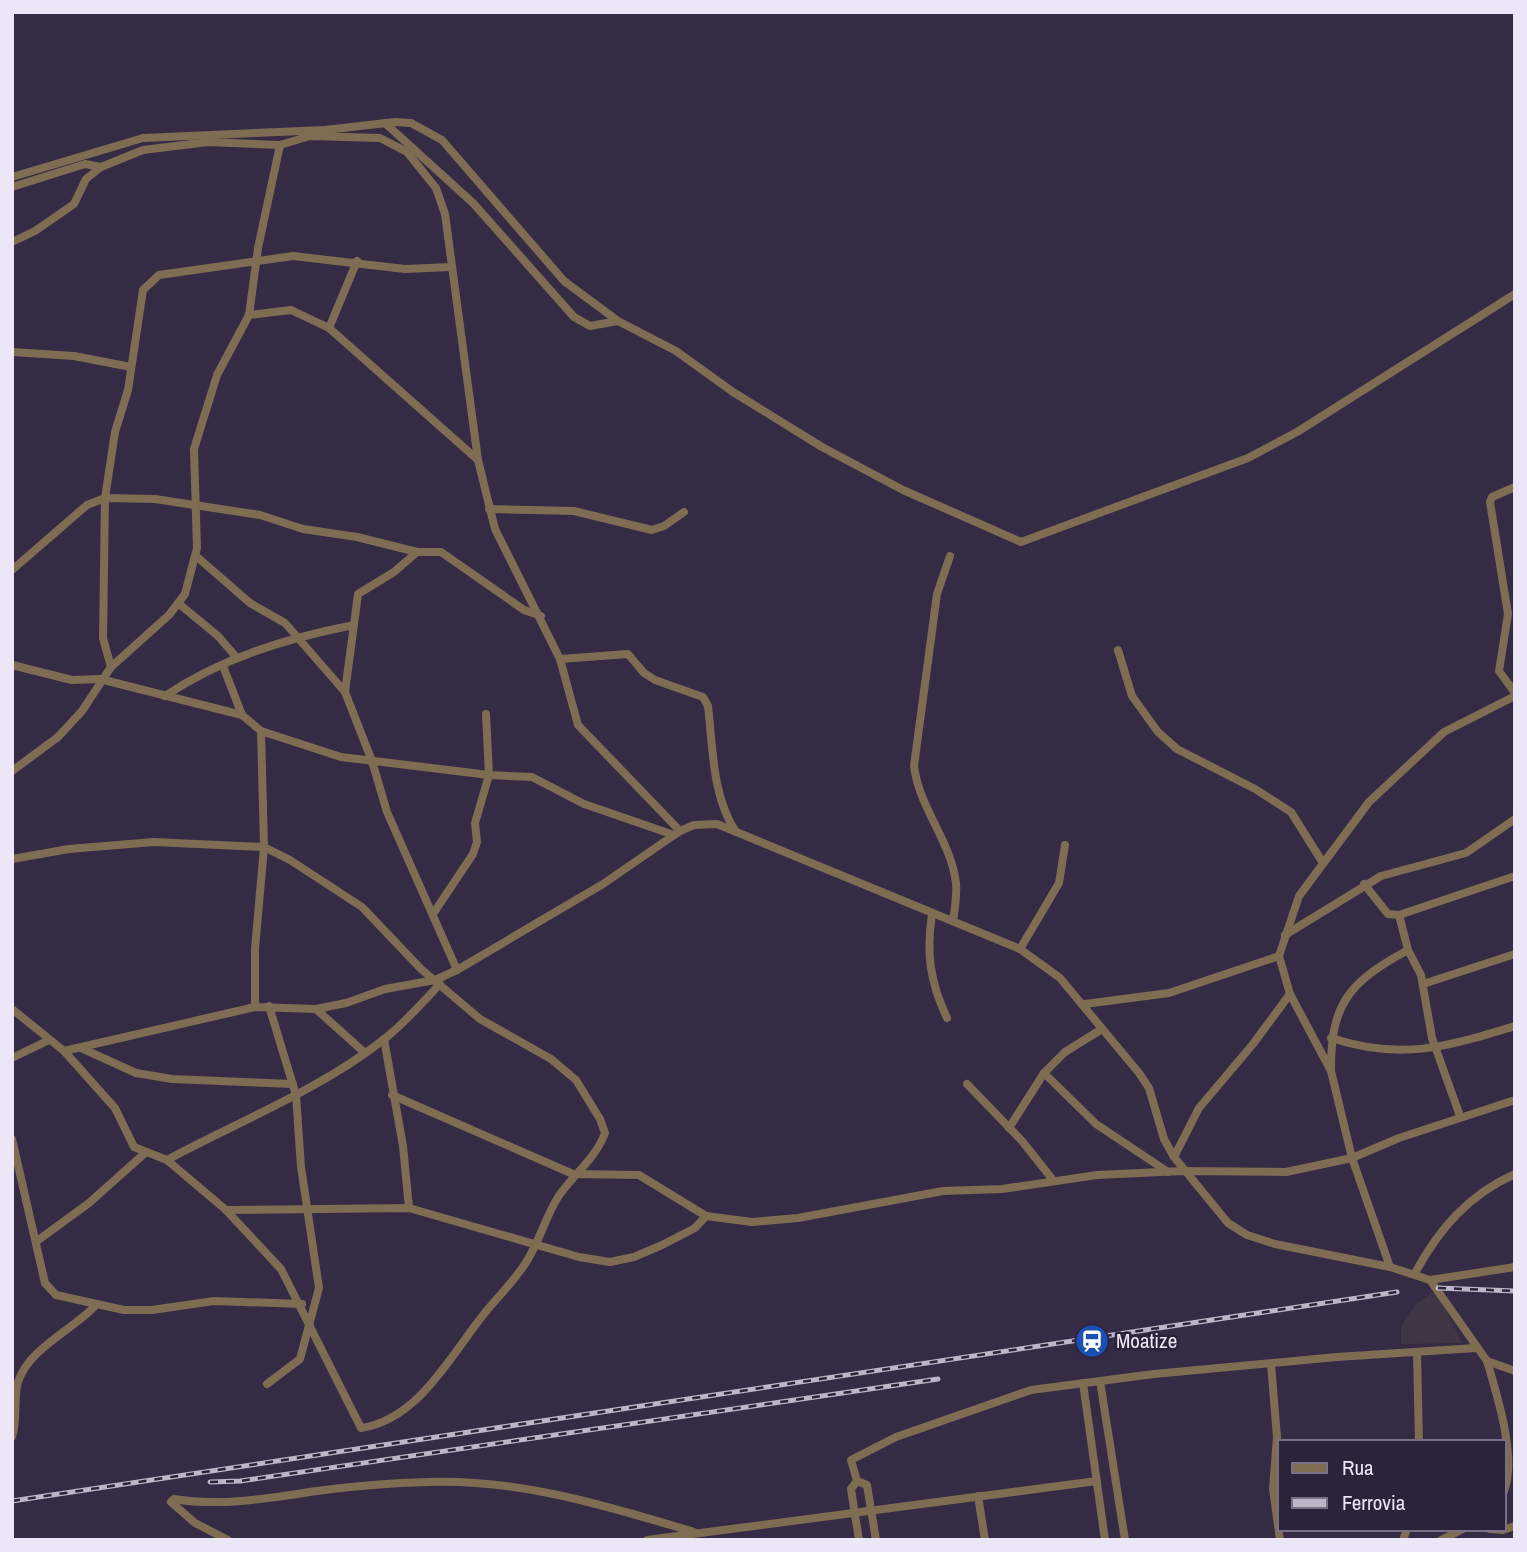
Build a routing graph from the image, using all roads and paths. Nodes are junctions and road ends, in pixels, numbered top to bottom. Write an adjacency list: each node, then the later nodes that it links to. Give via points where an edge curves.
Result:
1 (385, 123): 4 (street, via 143,138); 12 (street, via 405,121 437,136 564,281); 12 (street, via 473,203 574,317 590,326)
2 (280, 145): 3 (street, via 208,142 143,150); 7 (street); 9 (street, via 310,136 380,138 407,152 436,188 445,214)
3 (101, 166): 5 (street, via 85,164); 6 (street, via 86,179 74,204)
4 (12, 177)
5 (12, 187)
6 (12, 242)
7 (256, 260): 8 (street, via 293,256); 11 (street); 15 (street, via 159,275 149,282 140,303)
8 (358, 261): 9 (street, via 405,269); 13 (street)
9 (451, 267): 16 (street)
10 (1515, 295): 12 (street, via 1248,458 1021,542 903,490 822,447 676,351)
11 (249, 315): 13 (street, via 291,310); 19 (street, via 217,375 194,449)
12 (618, 320)
13 (329, 328): 16 (street)
14 (12, 352): 15 (street, via 74,356)
15 (131, 367): 18 (street)
16 (478, 460): 20 (street)
17 (1515, 487): 39 (street, via 1490,502 1507,614 1499,671)
18 (105, 498): 19 (street); 25 (street, via 74,514); 36 (street, via 103,638)
19 (195, 505): 22 (street, via 260,515 303,529); 23 (street)
20 (489, 509): 21 (street, via 574,510 652,530); 28 (street, via 502,547)
21 (684, 512)
22 (418, 552): 28 (street, via 447,554 524,610); 29 (street, via 358,594)
23 (196, 556): 27 (street); 30 (street, via 250,603)
24 (950, 556): 59 (street, via 932,623 914,766 916,787 956,881)
25 (13, 569): 26 (street)
26 (12, 580)
27 (178, 603): 32 (street); 36 (street)
28 (541, 616): 33 (street)
29 (354, 625): 30 (street); 38 (street)
30 (299, 636): 32 (street); 38 (street)
31 (1118, 650): 53 (street, via 1132,696 1158,732 1177,749 1291,812)
32 (237, 658): 35 (street)
33 (560, 659): 48 (street, via 628,654 655,680 703,697 719,791); 49 (street, via 578,725)
34 (12, 665): 37 (street, via 72,680)
35 (223, 666): 40 (street, via 192,678); 41 (street)
36 (111, 667): 37 (street)
37 (100, 679): 40 (street); 45 (street, via 93,696 58,737)
38 (345, 692): 44 (street)
39 (1515, 695): 53 (street, via 1444,732 1369,802)
40 (165, 696): 41 (street)
41 (242, 715): 43 (street)
42 (486, 715): 46 (street)
43 (261, 731): 44 (street, via 341,757); 51 (street)
44 (372, 761): 46 (street); 56 (street, via 387,812)
45 (12, 771)
46 (489, 775): 49 (street, via 532,777 584,804); 56 (street, via 475,823 473,854)
47 (1515, 819): 55 (street, via 1466,853)
48 (736, 832): 49 (street, via 717,824 694,825); 57 (street)
49 (677, 833): 65 (street, via 603,884)
50 (1065, 845): 61 (street, via 1059,883)
51 (264, 847): 52 (street, via 154,842); 66 (street, via 362,907); 71 (street)
52 (12, 859)
53 (1323, 863): 60 (street, via 1299,896)
54 (1515, 876): 58 (street)
55 (1364, 884): 58 (street, via 1388,914); 60 (street)
56 (433, 914): 65 (street)
57 (932, 914): 59 (street); 74 (street, via 929,967)
58 (1399, 915): 62 (street)
59 (953, 921): 61 (street)
60 (1285, 935): 64 (street)
61 (1020, 949): 69 (street, via 1060,978)
62 (1408, 950): 67 (street); 77 (street, via 1359,983 1342,1006)
63 (1515, 954): 67 (street)
64 (1279, 956): 68 (street); 69 (street, via 1169,993)
65 (457, 970): 66 (street)
66 (438, 982): 73 (street, via 385,989); 79 (street); 102 (street, via 480,1019 551,1059 576,1080 605,1133 592,1157)
67 (1423, 984): 81 (street)
68 (1290, 994): 85 (street); 97 (street, via 1199,1108)
69 (1085, 1004): 76 (street)
70 (269, 1006): 71 (street); 73 (street); 87 (street)
71 (255, 1007): 80 (street)
72 (12, 1009): 78 (street)
73 (316, 1009): 83 (street)
74 (947, 1018)
75 (1515, 1027): 81 (street)
76 (1102, 1029): 86 (street, via 1065,1052); 97 (street, via 1149,1088)
77 (1331, 1038): 81 (street, via 1362,1048); 85 (street)
78 (49, 1040): 82 (street); 84 (street)
79 (384, 1040): 83 (street); 90 (street)
80 (81, 1047): 82 (street); 87 (street, via 136,1073)
81 (1435, 1049): 92 (street)
82 (64, 1051): 96 (street, via 115,1108 130,1141)
83 (365, 1053): 89 (street)
84 (12, 1058)
85 (1331, 1071): 98 (street)
86 (1044, 1073): 93 (street); 101 (street, via 1096,1124)
87 (293, 1084): 89 (street)
88 (967, 1084): 93 (street)
89 (296, 1095): 99 (street); 107 (street)
90 (392, 1095): 102 (street); 105 (street)
91 (1515, 1100): 92 (street)
92 (1461, 1116): 98 (street)
93 (1009, 1128): 104 (street)
94 (12, 1139): 95 (street)
95 (13, 1150): 109 (street)
96 (145, 1153): 99 (street); 109 (street)
97 (1174, 1157): 100 (street)
98 (1352, 1158): 100 (street, via 1286,1172); 111 (street)
99 (167, 1160): 106 (street)
100 (1182, 1171): 101 (street); 111 (street, via 1228,1223 1247,1235)
101 (1168, 1172): 104 (street)
102 (573, 1174): 108 (street, via 639,1175); 110 (street, via 551,1208)
103 (1515, 1174): 113 (street, via 1486,1186 1472,1199 1432,1242)
104 (1053, 1181): 108 (street, via 943,1191 798,1218 752,1222)
105 (409, 1208): 107 (street); 110 (street)
106 (226, 1210): 107 (street); 115 (street, via 282,1269)
107 (307, 1210): 117 (street, via 319,1274)
108 (706, 1216): 110 (street, via 695,1228 662,1245 610,1262)
109 (37, 1241): 116 (street, via 45,1283 51,1291)
110 (537, 1244): 117 (street, via 415,1401 374,1426 361,1428)
111 (1390, 1267): 113 (street)
112 (1515, 1267): 114 (street)
113 (1415, 1273): 114 (street)
114 (1430, 1280): 118 (street)
115 (302, 1304): 116 (street, via 214,1301 152,1310); 117 (street)
116 (96, 1305): 126 (street, via 42,1348 20,1378)
117 (309, 1323): 125 (street, via 300,1359)
118 (1476, 1348): 119 (street); 120 (street)
119 (1417, 1352): 121 (street); 127 (street)
120 (1487, 1361): 122 (street); 128 (street)
121 (1271, 1364): 123 (street); 136 (street)
122 (1515, 1371)
123 (1100, 1381): 124 (street); 145 (street)
124 (1083, 1383): 130 (street, via 1031,1390 895,1437 851,1460); 131 (street)
125 (267, 1384)
126 (12, 1437)
127 (1419, 1440)
128 (1506, 1440)
129 (1506, 1441): 132 (street)
130 (857, 1481): 134 (street, via 867,1485); 135 (street, via 851,1489)
131 (1097, 1481): 133 (street); 144 (street)
132 (1506, 1486)
133 (978, 1496): 134 (street); 143 (street)
134 (872, 1510): 135 (street); 142 (street)
135 (855, 1513): 138 (street); 141 (street)
136 (1278, 1525)
137 (1459, 1531): 146 (street)
138 (695, 1532): 139 (street, via 564,1495 504,1485 430,1482 220,1503 172,1500 195,1523); 140 (street)
139 (228, 1540)
140 (647, 1540)
141 (859, 1540)
142 (876, 1540)
143 (985, 1540)
144 (1105, 1540)
145 (1125, 1540)
146 (1441, 1540)

